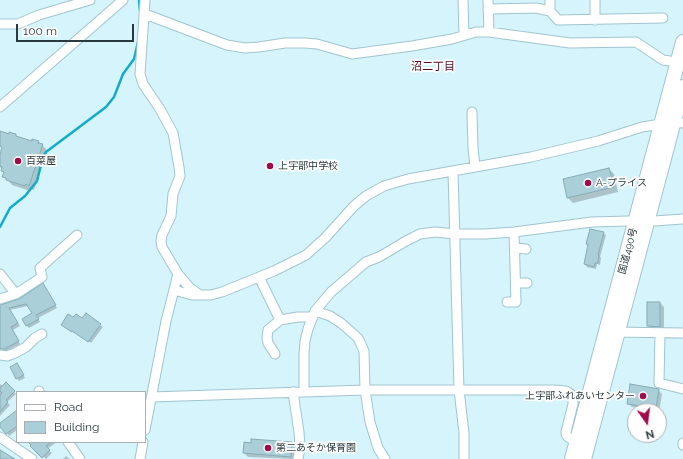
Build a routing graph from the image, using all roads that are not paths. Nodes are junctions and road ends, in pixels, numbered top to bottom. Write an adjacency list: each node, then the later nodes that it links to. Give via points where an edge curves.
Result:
1 (90, 0): 12 (street, via 18,24)
2 (123, 0): 18 (street)
3 (145, 0): 9 (street)
4 (462, 0): 14 (street)
5 (550, 0): 8 (street)
6 (595, 0): 11 (street)
7 (488, 4): 8 (street, via 536,8); 13 (street)
8 (550, 12): 11 (street, via 558,20)
9 (145, 14): 14 (street, via 227,45 245,48 306,43 352,54 426,44); 31 (street, via 140,74 142,84 173,132 179,167 180,176 173,194 171,216 161,241 162,248)
10 (663, 18): 11 (street)
11 (595, 20)
12 (0, 24)
13 (489, 32): 14 (street); 16 (street, via 570,43 636,42 663,60)
14 (464, 35)
15 (683, 42): 16 (highway, 国道490号)
16 (680, 63): 20 (highway, 国道490号)
17 (683, 87): 20 (highway, 国道490号)
18 (0, 106)
19 (472, 112): 21 (street)
20 (673, 123): 21 (street, via 642,127 531,158); 24 (highway, 国道490号)
21 (475, 167): 22 (street)
22 (453, 171): 26 (street); 32 (street, via 384,186 354,206 306,255)
23 (683, 219): 24 (street)
24 (641, 221): 25 (street, via 592,222); 42 (highway, 国道490号)
25 (514, 232): 26 (street); 28 (street)
26 (455, 234): 40 (street, via 420,234 366,262 332,292); 50 (street)
27 (77, 235): 36 (street, via 40,268 42,277)
28 (515, 248): 29 (street); 33 (street)
29 (526, 249)
30 (0, 274): 36 (street)
31 (178, 274): 35 (street); 37 (street)
32 (259, 277): 37 (street, via 211,296); 41 (street)
33 (516, 283): 34 (street); 39 (street, via 516,302)
34 (527, 283)
35 (174, 290): 37 (street); 53 (street)
36 (16, 294): 38 (street)
37 (200, 295)
38 (0, 299)
39 (507, 302)
40 (314, 314): 41 (street); 49 (street, via 330,316 341,322 358,338 364,351); 52 (street, via 305,341)
41 (280, 320): 46 (street, via 267,334 268,343)
42 (612, 332): 43 (street); 56 (highway, 国道490号); 66 (highway, 国道490号)
43 (660, 332): 44 (street); 48 (street, via 659,383)
44 (683, 333)
45 (42, 334): 47 (street, via 15,353)
46 (275, 354)
47 (0, 355)
48 (683, 389)
49 (365, 390): 50 (street); 52 (street); 63 (street, via 370,422 378,448)
50 (459, 390): 56 (street, via 566,391 571,394 573,404 566,434); 64 (street)
51 (293, 392): 52 (street); 53 (street); 62 (street, via 299,432)
52 (304, 392)
53 (151, 397): 54 (street)
54 (146, 424)
55 (0, 437): 59 (street)
56 (577, 442): 65 (highway, 国道490号); 66 (street)
57 (69, 443): 60 (street)
58 (143, 443): 61 (street)
59 (32, 459)
60 (80, 459)
61 (140, 459)
62 (298, 459)
63 (385, 459)
64 (464, 459)
65 (572, 459)
66 (583, 459)

